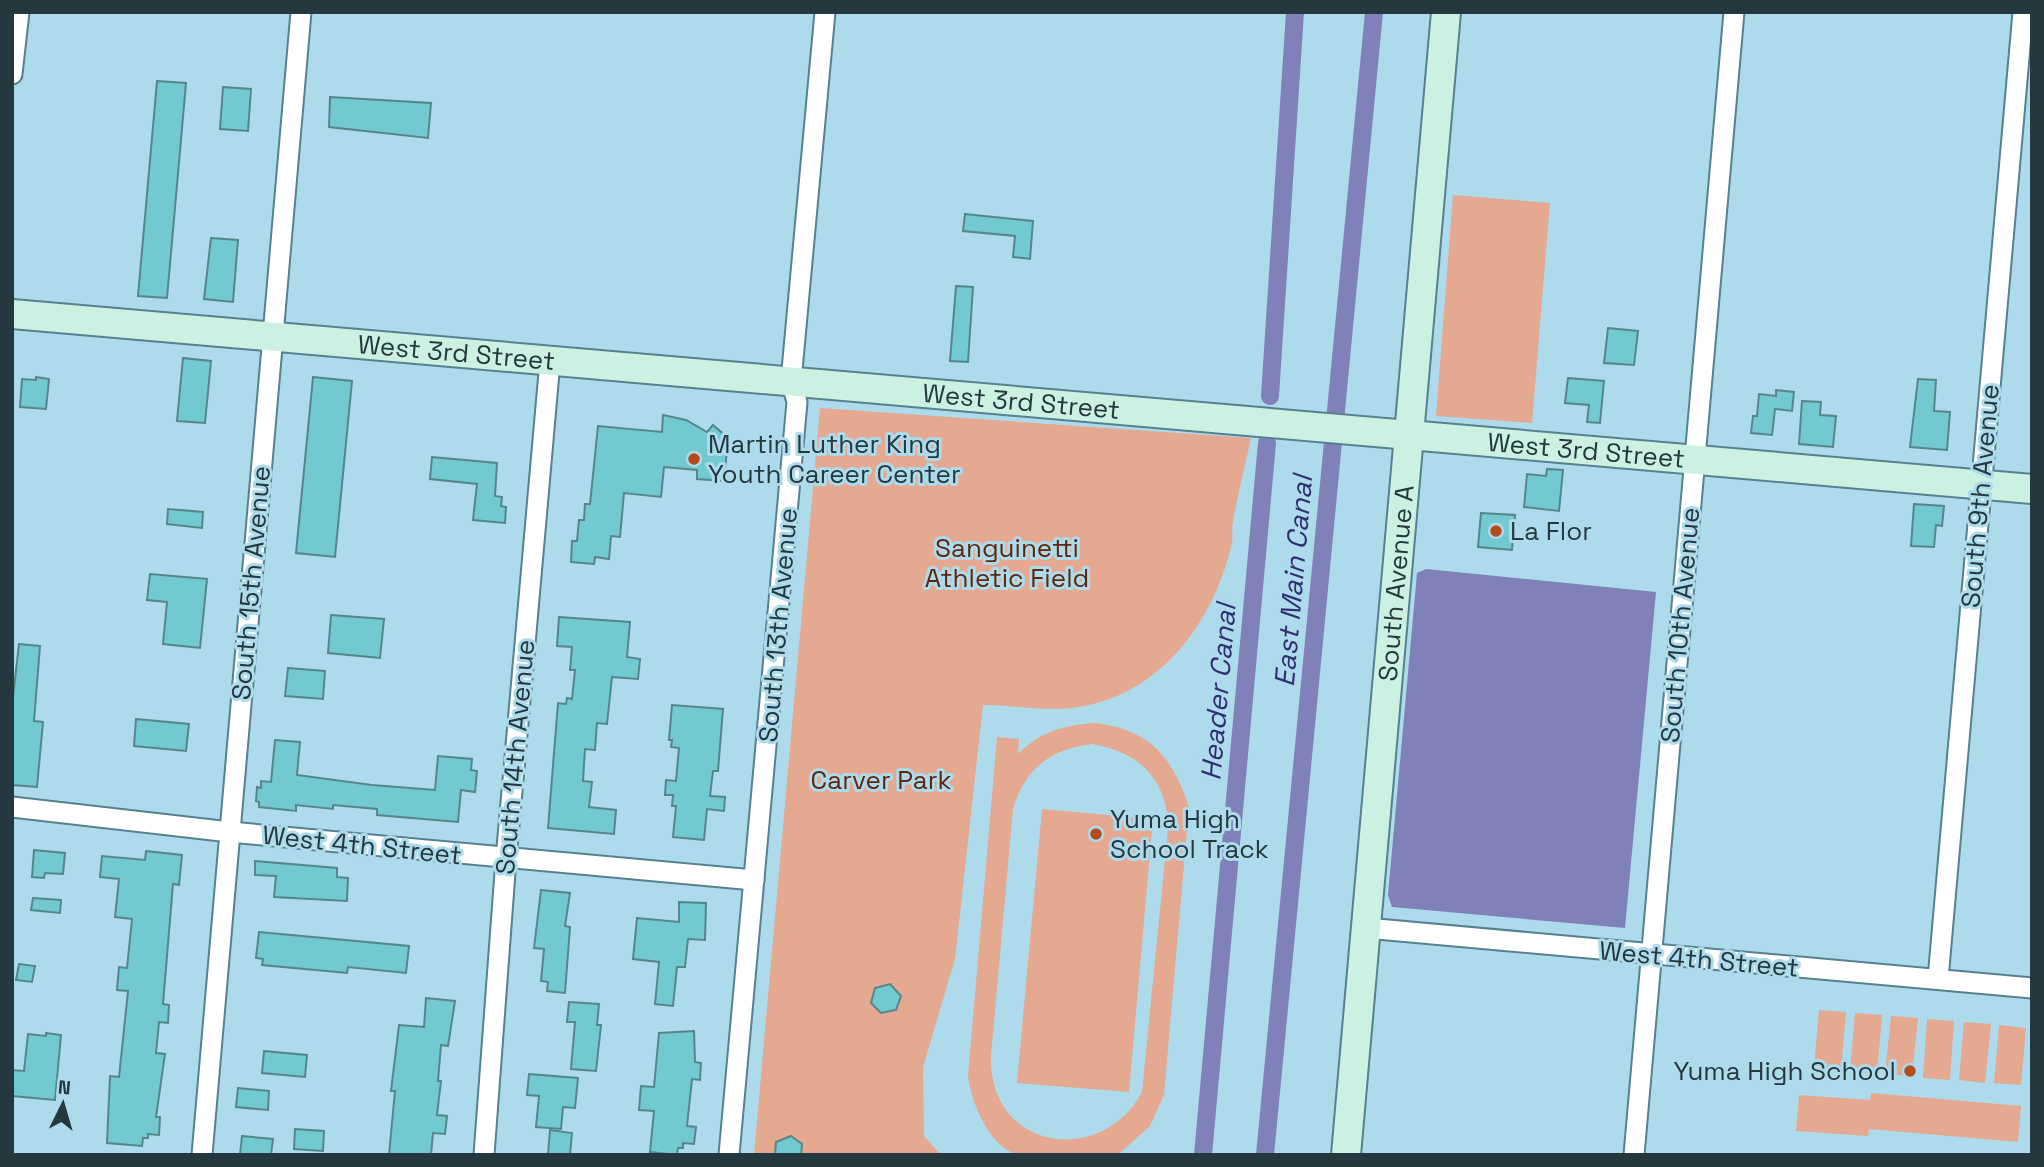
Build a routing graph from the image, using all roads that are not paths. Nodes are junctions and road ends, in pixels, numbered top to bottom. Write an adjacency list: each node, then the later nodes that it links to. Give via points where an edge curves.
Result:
1 (19, 12): 7 (street)
2 (301, 12): 9 (street, South 15th Avenue)
3 (825, 12): 11 (street, South 13th Avenue)
4 (1446, 12): 12 (street, South Avenue A)
5 (1734, 12): 13 (street, South 10th Avenue)
6 (2023, 12): 14 (street, South 9th Avenue)
7 (12, 74)
8 (12, 314): 9 (street, West 3rd Street)
9 (272, 337): 10 (street, West 3rd Street); 17 (street, South 15th Avenue)
10 (550, 361): 11 (street, West 3rd Street); 18 (street, South 14th Avenue)
11 (791, 381): 12 (street, West 3rd Street); 19 (street, South 13th Avenue, via 797,402)
12 (1411, 435): 13 (street, West 3rd Street); 20 (street, South Avenue A)
13 (1695, 460): 14 (street, West 3rd Street); 21 (street, South 10th Avenue)
14 (1982, 484): 15 (street, West 3rd Street); 22 (street, South 9th Avenue)
15 (2032, 489)
16 (12, 807): 17 (street, West 4th Street)
17 (230, 832): 18 (street, West 4th Street); 24 (street, South 15th Avenue)
18 (506, 859): 19 (street, West 4th Street); 25 (street, South 14th Avenue)
19 (754, 880): 26 (street, South 13th Avenue)
20 (1366, 929): 21 (street, West 4th Street); 27 (street, South Avenue A)
21 (1650, 955): 22 (street, West 4th Street); 28 (street, South 10th Avenue)
22 (1938, 979): 23 (street, West 4th Street)
23 (2032, 988)
24 (202, 1155)
25 (484, 1155)
26 (729, 1155)
27 (1346, 1155)
28 (1634, 1155)

